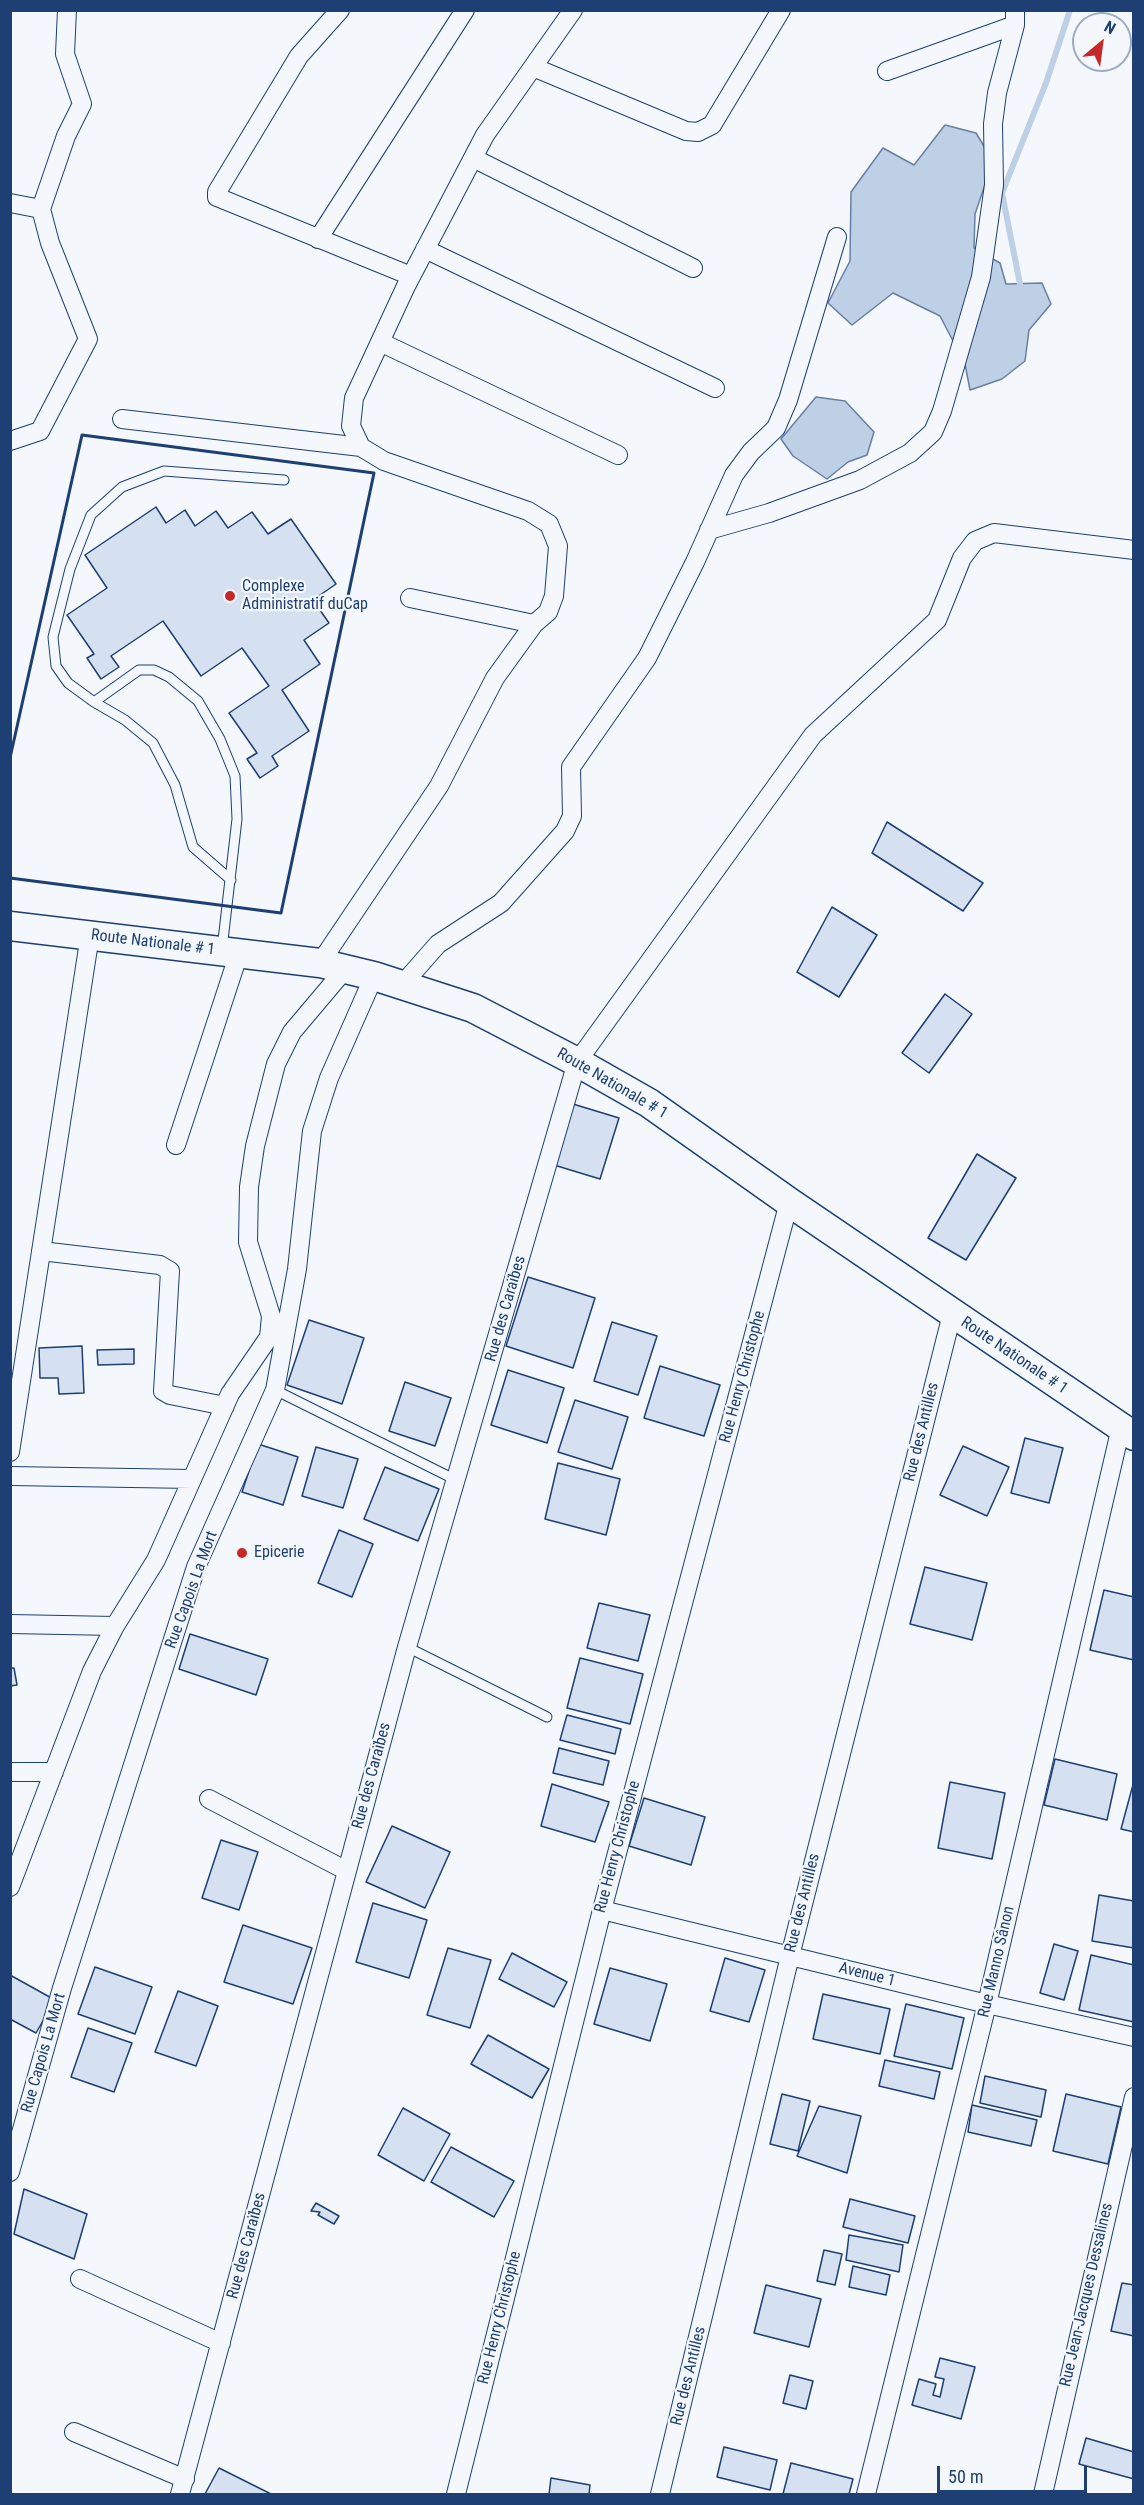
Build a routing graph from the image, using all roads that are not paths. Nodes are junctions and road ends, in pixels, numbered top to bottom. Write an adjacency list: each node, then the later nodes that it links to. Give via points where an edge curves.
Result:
1 (68, 10): 11 (street, via 65,54 82,104 66,136)
2 (340, 10): 13 (street, via 299,56 217,192 222,200)
3 (465, 10): 13 (street)
4 (573, 10): 7 (street)
5 (781, 10): 7 (street, via 712,125 698,132 686,131)
6 (1015, 18): 8 (street); 24 (street, via 997,93 994,185 981,277 933,432 910,453 860,480)
7 (533, 67): 9 (street)
8 (887, 71)
9 (473, 158): 14 (street); 15 (street)
10 (10, 203): 11 (street)
11 (42, 209): 20 (street, via 50,243 88,339 40,431)
12 (837, 237): 24 (street, via 776,429 734,475)
13 (318, 239): 16 (street)
14 (425, 249): 16 (street); 18 (street)
15 (693, 268)
16 (411, 276): 17 (street)
17 (380, 342): 21 (street, via 354,398 351,426); 22 (street)
18 (715, 388)
19 (122, 419): 21 (street)
20 (10, 441)
21 (361, 447): 27 (street, via 384,461 528,511 549,524 558,546 554,596 548,612)
22 (618, 455)
23 (284, 480): 28 (lane, via 164,471 122,486 91,515 70,569 53,637 56,666 68,683)
24 (709, 530): 35 (street, via 646,658 571,767 572,816 565,831 501,903 438,944)
25 (1134, 550): 36 (street, Rue des Caraïbes, via 994,533 975,541 962,558 936,620 813,735)
26 (410, 598): 27 (street)
27 (534, 624): 33 (street, via 495,678 439,786)
28 (94, 702): 29 (lane, via 153,743 175,785 193,847); 29 (lane, via 139,670 154,670 169,677 198,701 235,776 237,819)
29 (231, 880): 32 (lane)
30 (10, 926): 31 (main road, Route Nationale # 1)
31 (90, 935): 32 (main road, Route Nationale # 1); 39 (street)
32 (231, 952): 33 (main road, Route Nationale # 1); 37 (street)
33 (333, 966): 34 (main road, Route Nationale # 1); 42 (street, via 276,1064 255,1146 249,1187 248,1242 271,1316 269,1337)
34 (374, 976): 35 (main road, Route Nationale # 1); 41 (street, Rue Capois La Mort, via 328,1078 312,1131 297,1269)
35 (402, 985): 36 (main road, Route Nationale # 1, via 473,1008)
36 (577, 1062): 38 (main road, Route Nationale # 1, via 649,1103); 47 (street, Rue des Caraïbes)
37 (176, 1145)
38 (789, 1202): 40 (main road, Route Nationale # 1); 57 (street, Rue Henry Christophe)
39 (41, 1251): 42 (street, via 160,1265 170,1271 163,1391); 44 (street)
40 (952, 1314): 43 (main road, Route Nationale # 1); 58 (street, Rue des Antilles)
41 (275, 1390): 47 (lane); 62 (street, Rue Capois La Mort, via 196,1567 62,1988)
42 (225, 1406): 46 (street)
43 (1127, 1432): 59 (street, Rue Manno Sânon)
44 (10, 1452)
45 (10, 1476): 46 (street)
46 (192, 1479): 49 (street, via 156,1560)
47 (456, 1480): 50 (street, Rue des Caraïbes)
48 (10, 1624): 49 (street)
49 (115, 1626): 53 (street, via 92,1671)
50 (407, 1647): 51 (lane); 55 (street, Rue des Caraïbes)
51 (547, 1717)
52 (10, 1772): 53 (street)
53 (54, 1772): 56 (street)
54 (209, 1799): 55 (street)
55 (347, 1870): 64 (street, Rue des Caraïbes)
56 (10, 1887)
57 (602, 1910): 58 (street, Avenue 1); 67 (street, Rue Henry Christophe)
58 (790, 1956): 59 (street, Avenue 1); 68 (street, Rue des Antilles)
59 (987, 2004): 60 (street, Avenue 1); 69 (street, Rue Manno Sânon)
60 (1134, 2037)
61 (1134, 2097): 70 (street, Rue Jean-Jacques Dessalines)
62 (10, 2172)
63 (80, 2279): 64 (street)
64 (221, 2343): 66 (street, Rue des Caraïbes)
65 (74, 2432): 66 (street)
66 (183, 2487)
67 (456, 2494)
68 (660, 2494)
69 (866, 2494)
70 (1043, 2494)

